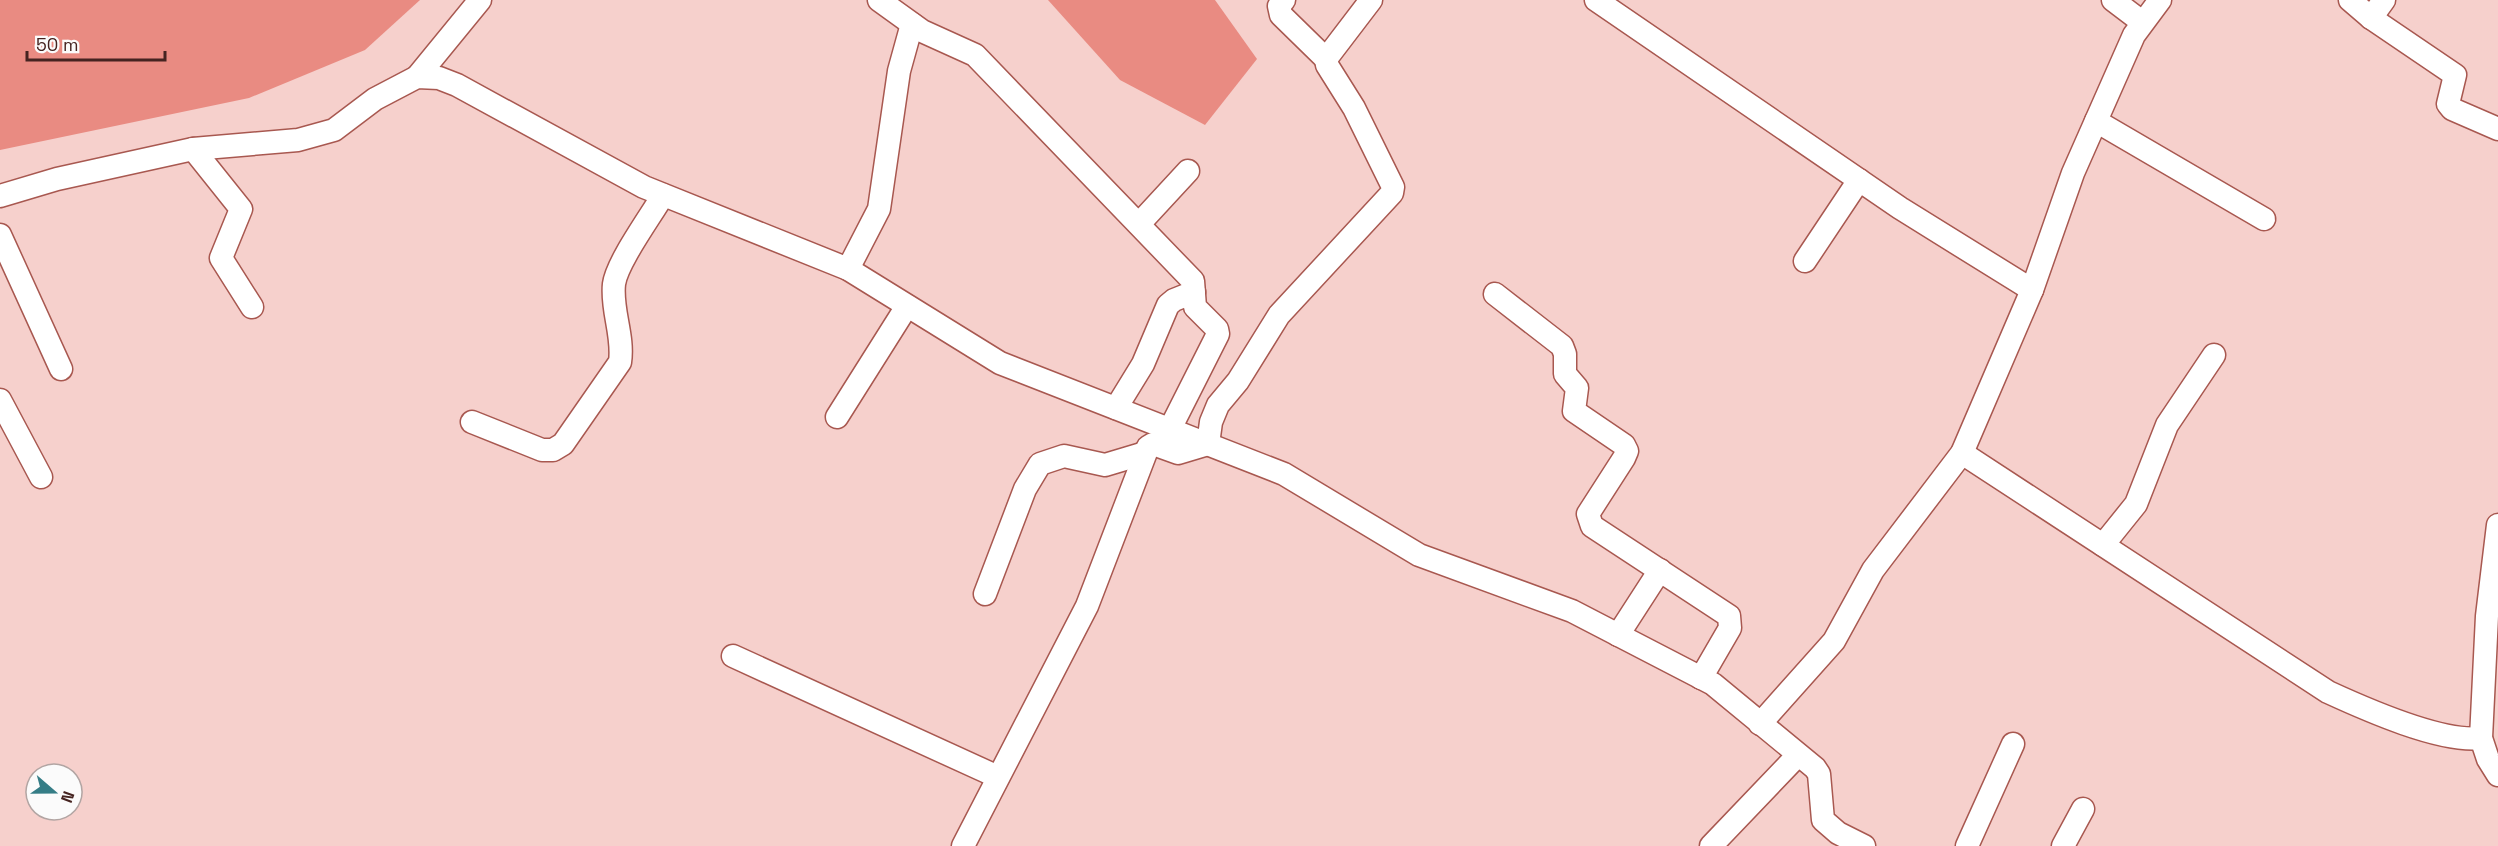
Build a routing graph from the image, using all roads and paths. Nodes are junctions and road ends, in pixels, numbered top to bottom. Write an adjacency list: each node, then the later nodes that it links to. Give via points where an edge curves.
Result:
1 (480, 0): 14 (street)
2 (879, 0): 12 (street)
3 (1284, 0): 13 (street, via 1279,6 1281,15)
4 (1371, 0): 13 (street)
5 (1596, 0): 19 (street)
6 (2113, 0): 11 (street)
7 (2160, 0): 11 (street)
8 (2349, 0): 10 (street)
9 (2384, 0): 10 (street)
10 (2371, 18): 16 (street, via 2455,75 2448,105 2452,109)
11 (2142, 22): 15 (street)
12 (912, 24): 23 (street, via 975,55); 26 (street, via 899,71 879,209)
13 (1326, 59): 39 (street, via 1393,187 1392,193 1280,315 1218,405)
14 (417, 77): 17 (street, via 375,99 334,130 298,140); 20 (street, via 439,78 457,85)
15 (2096, 121): 22 (street); 27 (street, via 2073,173)
16 (2498, 129)
17 (193, 149): 21 (street, via 57,179); 31 (street, via 241,208 221,258)
18 (1188, 171): 23 (street)
19 (1859, 180): 25 (street); 27 (street)
20 (663, 195): 26 (street); 37 (street, via 617,272 614,284 620,362 563,444 553,450 542,450)
21 (0, 196)
22 (2264, 219)
23 (1139, 224): 28 (street, via 1190,277)
24 (0, 235): 33 (street)
25 (1805, 261)
26 (848, 269): 30 (street)
27 (2032, 290): 41 (street)
28 (1194, 292): 35 (street, via 1168,305 1143,364); 38 (street, via 1197,311 1218,334)
29 (1495, 294): 45 (street, via 1562,346 1565,375 1577,388 1574,411 1627,451 1588,520)
30 (907, 306): 35 (street, via 1000,363); 36 (street)
31 (252, 307)
32 (2214, 355): 44 (street, via 2167,425 2136,504)
33 (61, 369)
34 (0, 400): 42 (street)
35 (1116, 408): 38 (street)
36 (837, 417)
37 (472, 422)
38 (1170, 429): 39 (street)
39 (1208, 444): 40 (street, via 1178,453 1153,444); 47 (street, via 1284,474 1419,555 1572,610)
40 (1145, 453): 46 (street, via 1106,465 1064,456 1040,464 1025,489); 55 (street, via 1087,606)
41 (1962, 453): 44 (street); 50 (street, via 1873,570 1834,641)
42 (41, 477)
43 (2498, 525): 51 (street, via 2487,616)
44 (2103, 545): 51 (street, via 2328,692 2377,713 2450,736)
45 (1660, 570): 47 (street); 49 (street, via 1729,616 1730,628)
46 (984, 594)
47 (1618, 635): 49 (street)
48 (733, 656): 55 (street)
49 (1701, 678): 50 (street)
50 (1760, 724): 53 (street)
51 (2481, 738): 54 (street)
52 (2013, 744): 60 (street)
53 (1798, 755): 58 (street); 59 (street, via 1819,774 1823,820)
54 (2498, 775)
55 (998, 777): 57 (street)
56 (2083, 809): 61 (street)
57 (963, 846)
58 (1711, 846)
59 (1864, 846)
60 (1967, 846)
61 (2063, 846)

